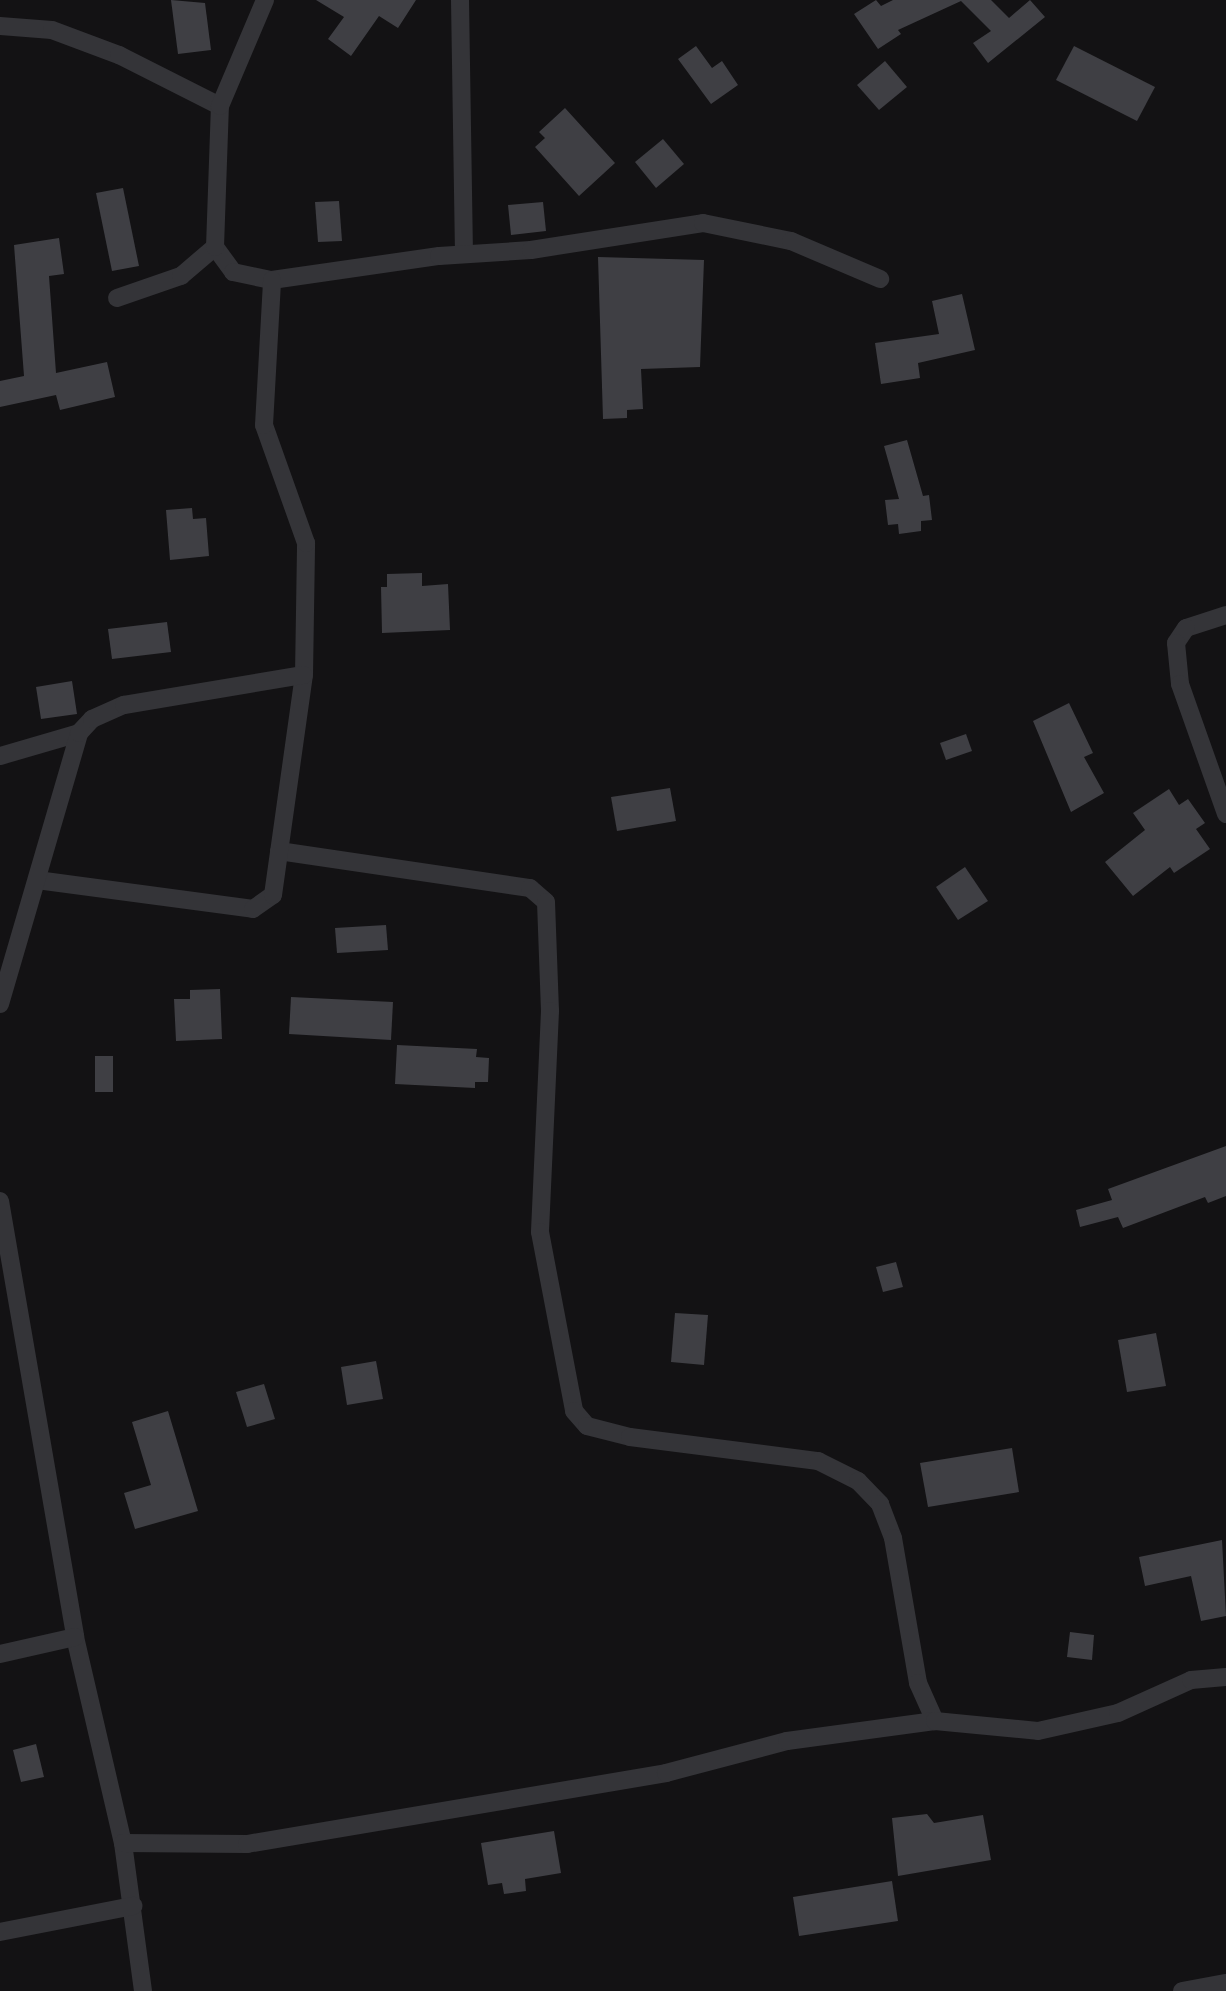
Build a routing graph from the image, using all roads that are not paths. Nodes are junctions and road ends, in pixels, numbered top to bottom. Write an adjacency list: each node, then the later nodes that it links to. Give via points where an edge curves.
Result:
1 (265, 0): 4 (street)
2 (460, 0): 6 (street)
3 (0, 26): 4 (street, via 52,30 119,55)
4 (220, 106): 5 (street)
5 (215, 247): 8 (street, via 234,272); 9 (street, via 181,276)
6 (464, 254): 7 (street, via 554,247 703,223 791,241); 8 (street)
7 (880, 279)
8 (272, 280): 11 (street, via 264,425 306,543)
9 (117, 298)
10 (1226, 615): 14 (street, via 1186,628 1176,644 1180,684)
11 (304, 675): 12 (street, via 124,705 92,719); 15 (street)
12 (79, 733): 13 (street); 16 (street)
13 (0, 756)
14 (1226, 814)
15 (279, 851): 16 (street, via 273,895 253,909); 22 (street, via 530,888 546,902 550,1011 540,1232 574,1411 587,1426 630,1437 818,1461 858,1481 880,1504 893,1538 918,1683)
16 (37, 880): 17 (street)
17 (0, 1004)
18 (0, 1201): 19 (street)
19 (75, 1637): 20 (street); 23 (street)
20 (0, 1654)
21 (1226, 1677): 22 (street, via 1191,1680 1118,1713 1038,1731)
22 (935, 1721): 23 (street, via 787,1741 666,1773 248,1844)
23 (123, 1843): 24 (street)
24 (133, 1906): 25 (street); 27 (street)
25 (0, 1932)
26 (1226, 1983): 28 (street)
27 (143, 1991)
28 (1182, 1991)

